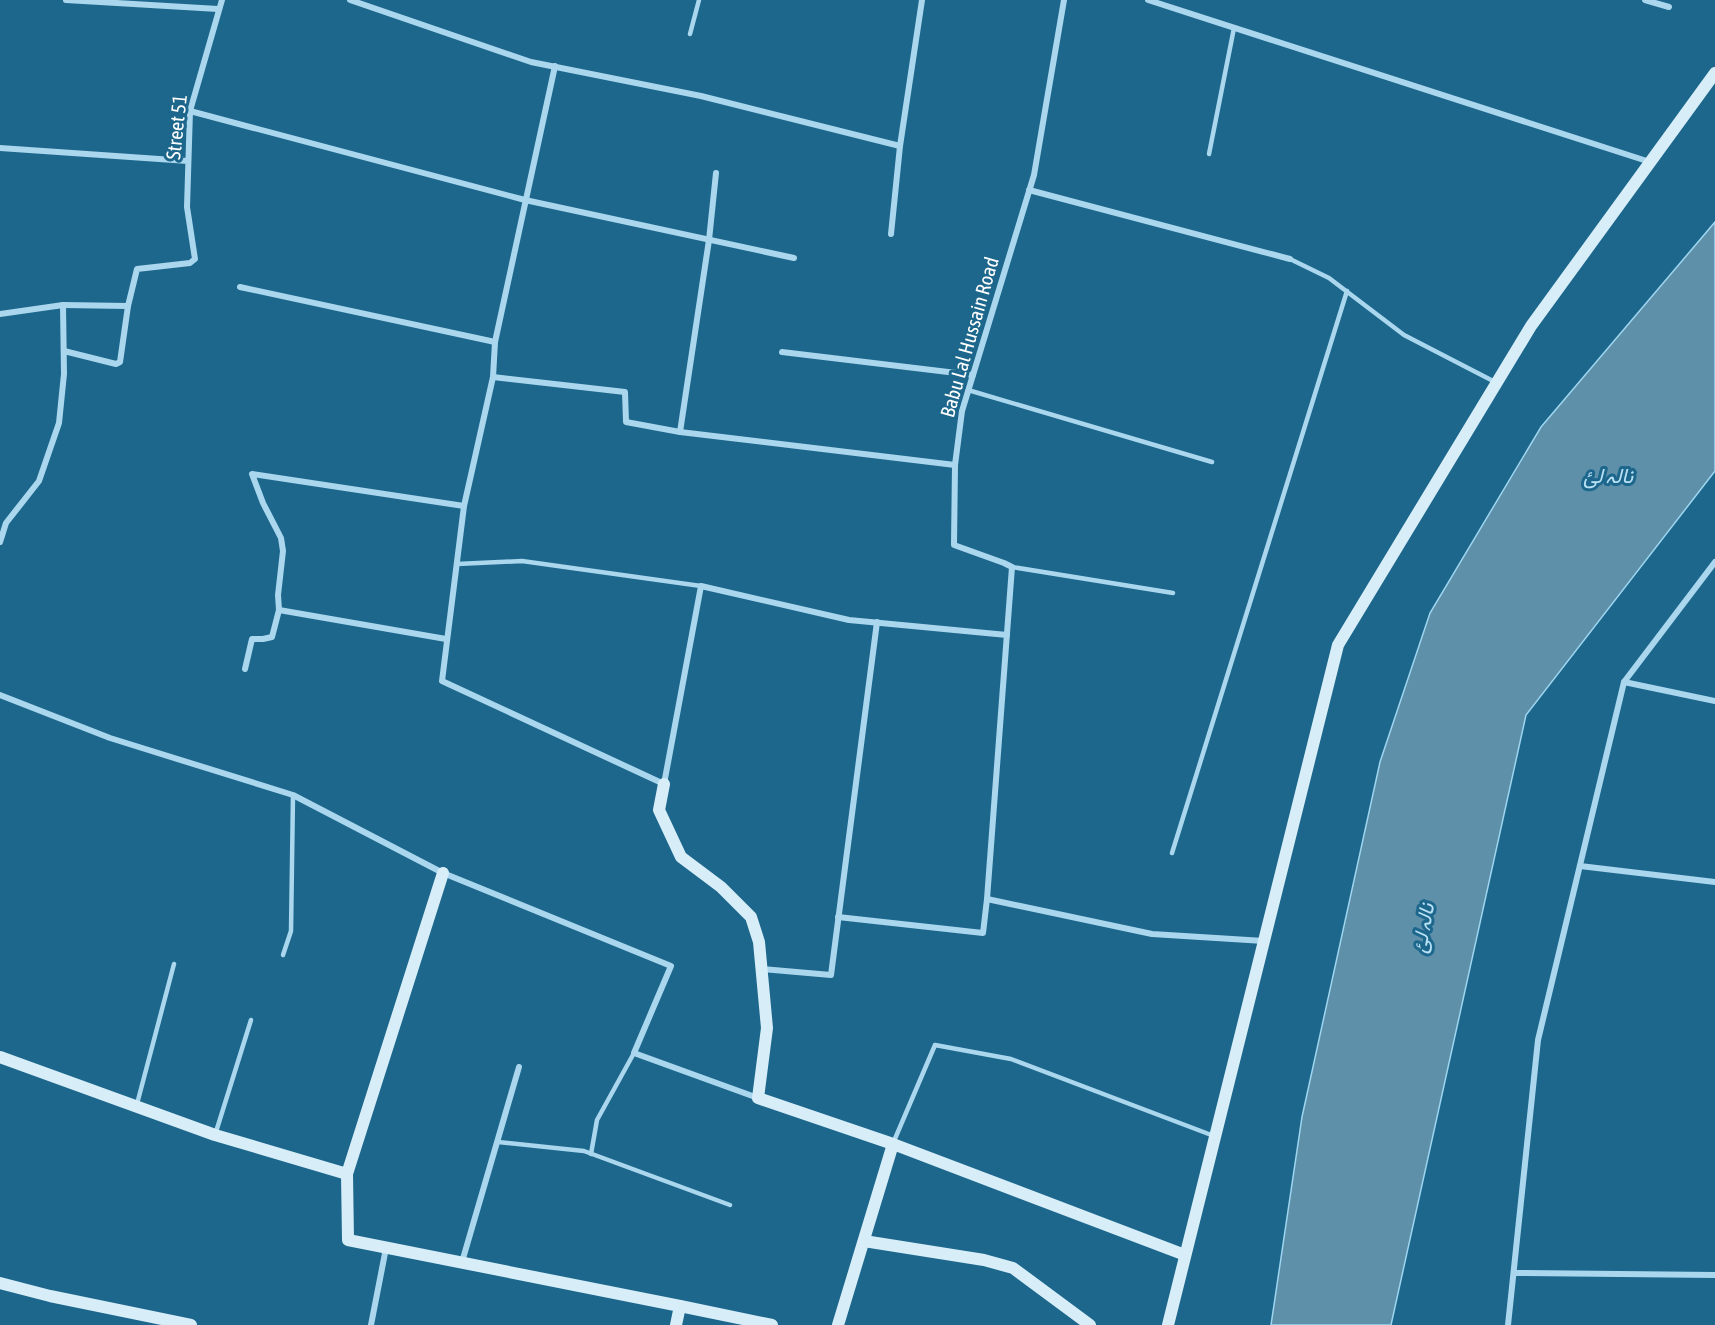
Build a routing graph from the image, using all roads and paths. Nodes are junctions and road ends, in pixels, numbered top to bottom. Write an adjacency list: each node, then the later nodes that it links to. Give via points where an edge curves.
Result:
1 (66, 0): 10 (street)
2 (222, 0): 10 (street, Street 51)
3 (350, 0): 13 (street, via 531,62)
4 (699, 0): 12 (lane)
5 (922, 0): 16 (street)
6 (1064, 0): 22 (street, Babu Lal Hussain Road)
7 (1148, 0): 11 (street)
8 (1645, 0): 9 (street)
9 (1669, 7)
10 (218, 9): 15 (street, Street 51)
11 (1234, 27): 18 (lane); 20 (street)
12 (690, 34)
13 (555, 66): 16 (street, via 701,96); 23 (street)
14 (1715, 73): 20 (street)
15 (190, 111): 19 (street, Street 51); 23 (street)
16 (900, 146): 24 (street)
17 (0, 148): 19 (street)
18 (1209, 154)
19 (188, 160): 31 (street, Street 51, via 187,207 195,260 137,269)
20 (1650, 162): 38 (street, via 1531,326)
21 (716, 173): 25 (street)
22 (1029, 190): 27 (street); 36 (street, Babu Lal Hussain Road)
23 (525, 200): 25 (street); 33 (street)
24 (891, 234)
25 (709, 240): 26 (street); 40 (street)
26 (794, 258)
27 (1290, 259): 29 (lane)
28 (240, 287): 33 (street)
29 (1347, 291): 38 (lane, via 1404,335); 60 (lane)
30 (63, 305): 31 (street); 32 (street); 34 (street)
31 (128, 306): 34 (street, via 120,362)
32 (0, 314)
33 (495, 342): 37 (street)
34 (64, 351): 44 (street, via 59,423 39,481 6,523)
35 (782, 352): 36 (street)
36 (973, 375): 39 (street, Babu Lal Hussain Road)
37 (493, 377): 40 (street, via 625,392 626,422); 43 (street)
38 (1497, 383): 66 (street, via 1338,645)
39 (968, 390): 41 (lane); 42 (street, Babu Lal Hussain Road)
40 (680, 432): 42 (street)
41 (1212, 462)
42 (955, 465): 47 (street, Babu Lal Hussain Road, via 954,545)
43 (464, 506): 46 (street); 50 (street, via 252,474 284,550)
44 (0, 542)
45 (1715, 562): 55 (street)
46 (457, 564): 48 (lane, via 522,561); 53 (street)
47 (1012, 567): 49 (lane); 52 (street)
48 (701, 586): 51 (street, via 849,620); 58 (street)
49 (1173, 593)
50 (279, 610): 53 (street); 54 (street, via 272,637 252,639)
51 (877, 622): 52 (street); 65 (street)
52 (1007, 635): 64 (street)
53 (446, 639): 58 (street, via 442,681)
54 (246, 669)
55 (1624, 682): 57 (street); 61 (street)
56 (0, 695): 59 (street, via 110,738)
57 (1715, 701)
58 (664, 784): 69 (street, via 659,810 681,857 751,916)
59 (293, 795): 62 (street); 67 (lane, via 291,931)
60 (1172, 853)
61 (1580, 866): 63 (street); 87 (street, via 1538,1040)
62 (443, 873): 71 (street, via 671,966); 81 (street)
63 (1715, 882)
64 (987, 899): 65 (street, via 982,933); 66 (street, via 1152,934)
65 (838, 917): 69 (street, via 831,975)
66 (1264, 940): 77 (street)
67 (283, 955)
68 (174, 964): 75 (lane)
69 (762, 969): 74 (street, via 767,1028)
70 (251, 1020): 76 (lane)
71 (634, 1053): 74 (street); 80 (lane, via 597,1120)
72 (0, 1057): 75 (street)
73 (519, 1067): 78 (street)
74 (758, 1098): 79 (street)
75 (137, 1107): 76 (street)
76 (215, 1135): 81 (street)
77 (1215, 1136): 79 (lane, via 1011,1059 935,1045); 85 (street)
78 (498, 1142): 80 (lane); 86 (street)
79 (892, 1144): 83 (street); 85 (street)
80 (591, 1154): 82 (lane)
81 (347, 1174): 84 (street, via 348,1240)
82 (730, 1205)
83 (864, 1241): 96 (street); 97 (street, via 1013,1268)
84 (386, 1247): 86 (street); 93 (street)
85 (1185, 1255): 98 (street)
86 (462, 1262): 90 (street)
87 (1514, 1273): 88 (street); 99 (street)
88 (1715, 1275)
89 (0, 1283): 91 (street)
90 (680, 1306): 94 (street); 95 (street)
91 (160, 1322): 92 (street)
92 (191, 1325)
93 (371, 1325)
94 (676, 1325)
95 (772, 1325)
96 (838, 1325)
97 (1090, 1325)
98 (1168, 1325)
99 (1508, 1325)

